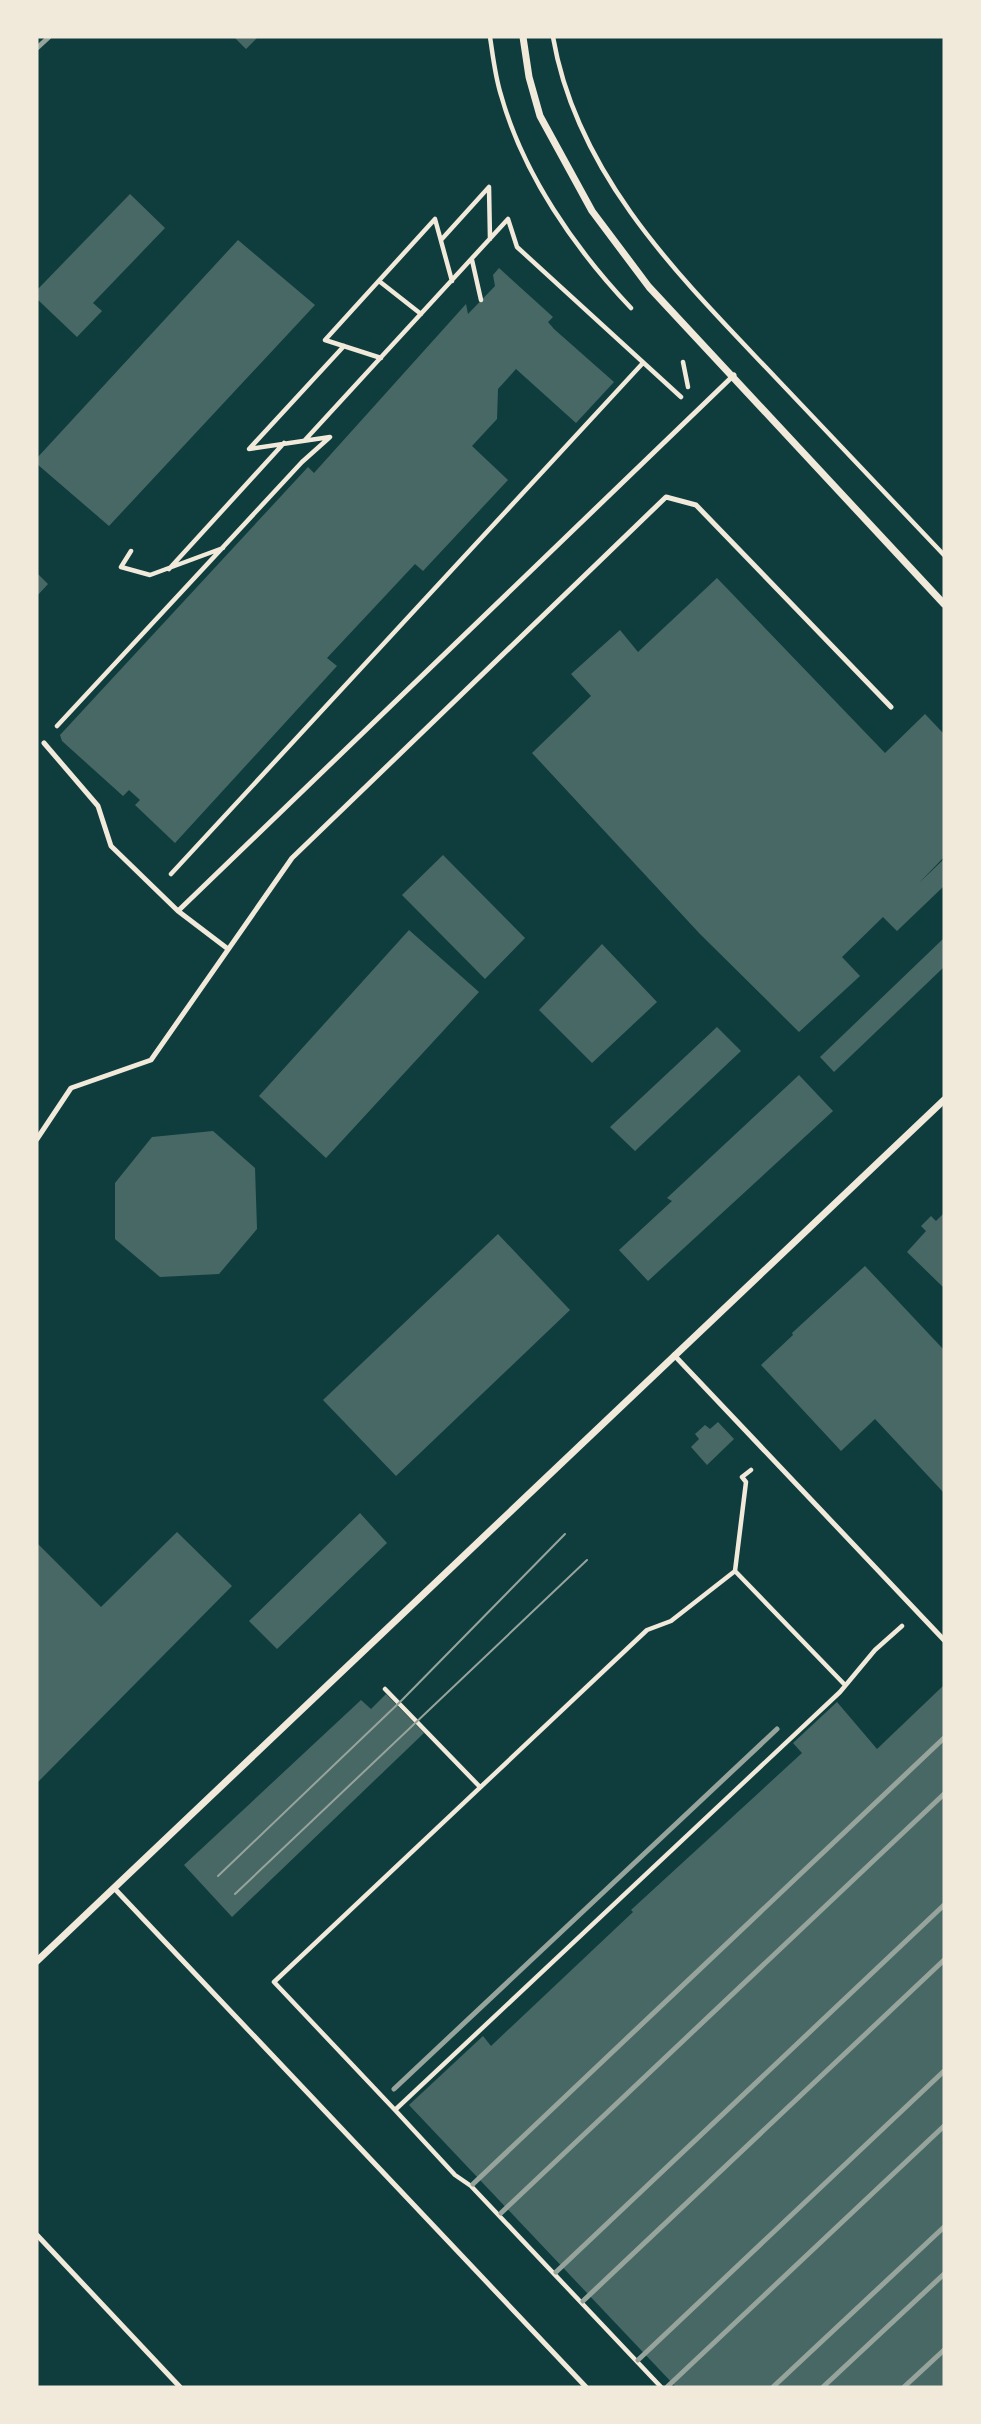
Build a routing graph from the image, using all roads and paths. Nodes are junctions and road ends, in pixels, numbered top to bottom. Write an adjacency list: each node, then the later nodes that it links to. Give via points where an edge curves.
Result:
1 (523, 37): 13 (street, via 540,116 592,211 649,287)
2 (553, 37): 19 (path, via 570,103 586,141 638,225)
3 (440, 240): 4 (path, via 489,187); 6 (path, via 435,219); 7 (path)
4 (490, 240): 5 (path); 12 (path, via 508,219 517,247)
5 (472, 259): 7 (path); 8 (path)
6 (379, 281): 9 (path); 10 (path, via 325,340)
7 (452, 281): 9 (path)
8 (481, 300)
9 (421, 314): 11 (path)
10 (344, 346): 11 (path); 16 (path, via 249,449)
11 (381, 358): 15 (path)
12 (642, 364): 14 (path); 24 (path)
13 (734, 375): 21 (street); 25 (lane)
14 (673, 389)
15 (305, 441): 16 (path); 17 (path, via 330,437)
16 (284, 443): 20 (path)
17 (223, 548): 20 (path); 23 (path, via 93,690 83,695)
18 (131, 551): 20 (path, via 121,567 150,575)
19 (944, 555)
20 (169, 569)
21 (944, 604)
22 (891, 707): 26 (lane, via 696,505 666,497 292,858)
23 (44, 743): 25 (lane, via 98,806 111,846)
24 (170, 875)
25 (178, 911): 26 (lane)
26 (228, 950): 28 (lane, via 152,1060 71,1088)
27 (944, 1100): 29 (street)
28 (37, 1139)
29 (674, 1355): 33 (lane); 37 (street)
30 (754, 1467): 31 (path, via 742,1478 746,1482)
31 (735, 1571): 34 (path); 36 (path, via 671,1622 647,1630)
32 (903, 1625): 34 (path)
33 (944, 1640)
34 (845, 1685): 39 (path)
35 (385, 1689): 36 (path)
36 (480, 1787): 39 (path, via 274,1982)
37 (114, 1888): 38 (street); 42 (lane)
38 (37, 1961)
39 (395, 2110): 43 (path)
40 (37, 2235): 41 (lane)
41 (180, 2387)
42 (586, 2387)
43 (661, 2387)

